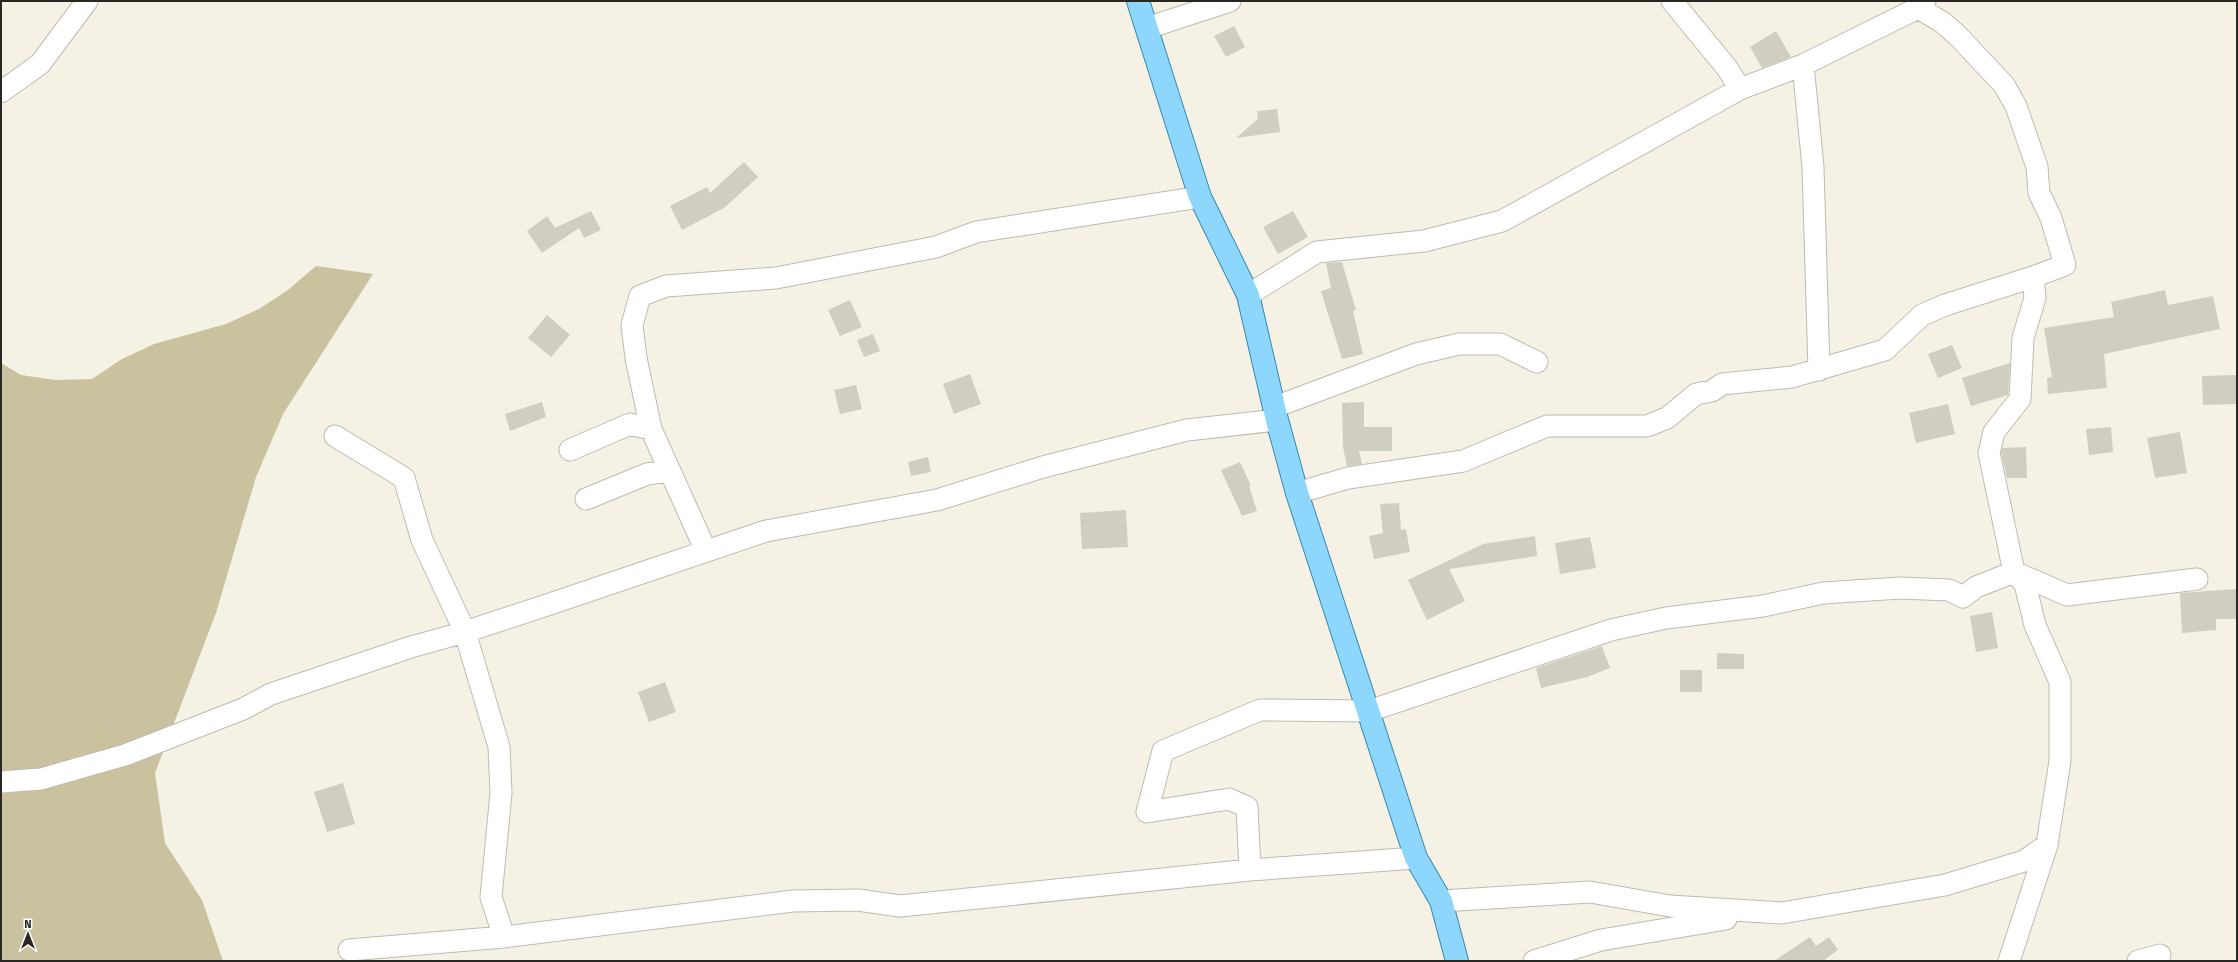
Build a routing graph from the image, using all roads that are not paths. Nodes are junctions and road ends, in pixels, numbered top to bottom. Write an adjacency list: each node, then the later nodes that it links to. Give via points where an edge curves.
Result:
1 (87, 1): 9 (street, via 40,64)
2 (1138, 1): 6 (main road)
3 (1230, 1): 6 (street)
4 (1672, 1): 8 (street, via 1727,68)
5 (1922, 5): 7 (street); 11 (street, via 1958,36 2004,85 2016,106 2038,167 2039,193 2051,218 2065,265)
6 (1147, 28): 10 (main road)
7 (1804, 65): 8 (street); 14 (street, via 1812,167)
8 (1740, 89): 12 (street, via 1502,221 1424,241 1317,252)
9 (1, 92)
10 (1200, 197): 12 (main road); 16 (street, via 976,232 936,247 776,278 666,286 640,296 632,325)
11 (2033, 277): 14 (street, via 1945,305 1922,315 1885,350); 23 (street, via 2035,298 2023,338 2020,399 1994,432 1989,453)
12 (1248, 294): 15 (main road)
13 (1537, 362): 15 (street, via 1500,344 1459,344 1416,354)
14 (1819, 370): 20 (street, via 1792,377 1722,384 1712,391 1696,394 1667,418 1647,426 1547,426 1463,461 1348,478)
15 (1276, 414): 20 (main road); 22 (street, via 1187,430 1043,467 937,500 766,531)
16 (650, 429): 18 (street, via 630,424); 19 (street)
17 (335, 436): 25 (street, via 404,478 422,540)
18 (570, 450)
19 (669, 471): 21 (street, via 647,474); 22 (street)
20 (1297, 493): 26 (main road)
21 (586, 499)
22 (706, 551): 25 (street)
23 (2014, 572): 24 (street, via 2066,595); 26 (street, via 1976,587 1963,597 1949,590 1900,588 1824,593 1763,606 1666,618 1611,630); 28 (street, via 2025,584 2035,625 2060,682 2060,762)
24 (2197, 579)
25 (465, 632): 27 (street, via 411,647 271,694 243,710 125,755 41,779); 33 (street, via 499,746 501,793 491,897)
26 (1369, 711): 29 (main road); 30 (street, via 1260,710 1162,751 1147,812 1229,799 1247,807)
27 (1, 782)
28 (2047, 845): 32 (street, via 2024,861 1945,885); 38 (street)
29 (1416, 858): 30 (street); 31 (main road)
30 (1250, 870): 33 (street, via 900,906 858,900 793,901)
31 (1440, 901): 32 (street, via 1590,892 1670,906); 36 (main road)
32 (1782, 913): 37 (street, via 1729,918 1601,940)
33 (504, 937): 34 (street)
34 (349, 950)
35 (2160, 955): 39 (street)
36 (1457, 961)
37 (1534, 961)
38 (2009, 961)
39 (2138, 961)

